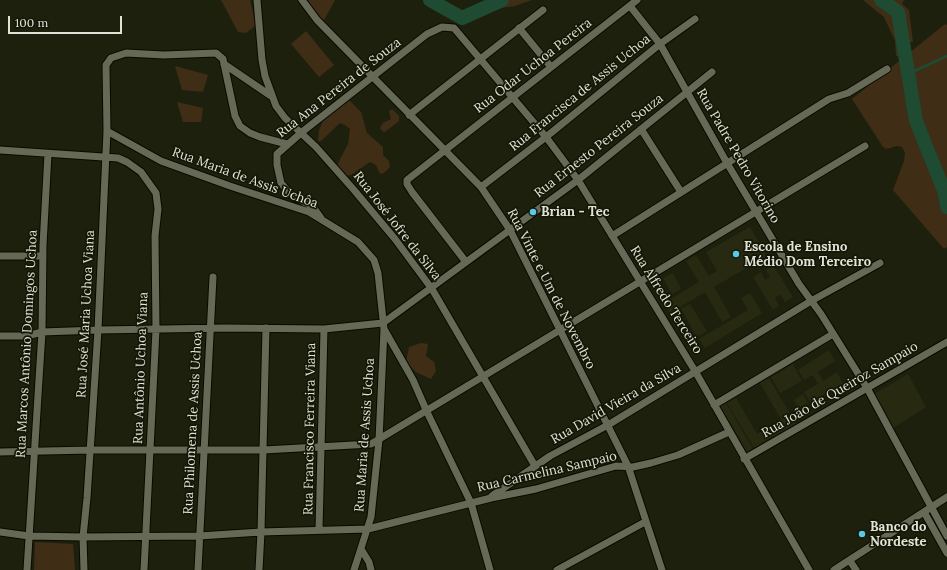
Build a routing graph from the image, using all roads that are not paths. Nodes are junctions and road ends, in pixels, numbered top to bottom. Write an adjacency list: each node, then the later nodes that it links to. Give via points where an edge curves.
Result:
1 (257, 0): 17 (street, Rua José Jofre da Silva, via 262,60)
2 (302, 0): 15 (street, Rua Vinte e Um de Novembro, via 317,20)
3 (637, 0): 4 (street, Rua Odar Uchoa Pereira)
4 (630, 6): 8 (street, Rua Padre Pedro Vitorino); 12 (street, Rua Odar Uchoa Pereira)
5 (543, 10): 7 (street)
6 (695, 19): 8 (street, Rua Francisca de Assis Uchoa)
7 (519, 28): 10 (street); 12 (street)
8 (660, 44): 16 (street, Rua Padre Pedro Vitorino); 23 (street, Rua Francisca de Assis Uchoa)
9 (109, 60): 11 (street, Rua José Jofre da Silva, via 126,53 216,53 223,59); 21 (street, Rua José Maria Uchoa Viana, via 105,69)
10 (479, 60): 15 (street, Rua Ana Pereira de Souza, via 458,33 451,27 442,27 428,34); 18 (street, Rua Alfredo Terceiro); 19 (street)
11 (224, 64): 17 (street, Rua José Jofre da Silva); 24 (street, via 237,121 250,133)
12 (552, 67): 18 (street, Rua Odar Uchoa Pereira)
13 (888, 69): 32 (street, via 848,93 829,99)
14 (712, 72): 16 (street, Rua Ernesto Pereira Souza)
15 (372, 76): 19 (street, Rua Vinte e Um de Novembro); 22 (street, Rua Ana Pereira de Souza)
16 (687, 93): 20 (street, Rua Ernesto Pereira Souza); 32 (street, Rua Padre Pedro Vitorino)
17 (271, 96): 22 (street, Rua José Jofre da Silva, via 285,118)
18 (511, 98): 23 (street, Rua Alfredo Terceiro); 28 (street, Rua Odar Uchoa Pereira)
19 (410, 115): 28 (street, Rua Vinte e Um de Novembro)
20 (641, 130): 33 (street, Rua Ernesto Pereira Souza); 35 (street)
21 (107, 131): 31 (street, Rua José Maria Uchoa Viana); 37 (street, Rua Maria de Assis Uchôa, via 161,161 291,205)
22 (302, 132): 25 (street, Rua Ana Pereira de Souza); 46 (street, Rua José Jofre da Silva, via 395,239)
23 (546, 137): 33 (street, Rua Alfredo Terceiro); 34 (street, Rua Francisca de Assis Uchoa)
24 (274, 141): 25 (street); 30 (street)
25 (287, 144): 30 (street, Rua Ana Pereira de Souza)
26 (865, 146): 36 (street)
27 (0, 150): 29 (street)
28 (444, 150): 34 (street, Rua Vinte e Um de Novembro); 42 (street, Rua Odar Uchoa Pereira, via 408,178 407,184)
29 (48, 154): 31 (street); 41 (street, Rua Marcos Antônio Domingos Uchoa)
30 (278, 154): 37 (street, Rua Ana Pereira de Souza, via 277,165 281,183 291,195 313,207)
31 (105, 157): 52 (street, Rua José Maria Uchoa Viana); 53 (street, Rua Antônio Uchoa Viana, via 127,162 141,172 153,188 158,202)
32 (727, 164): 35 (street); 36 (street, Rua Padre Pedro Vitorino)
33 (578, 180): 38 (street, Rua Ernesto Pereira Souza); 39 (street, Rua Alfredo Terceiro)
34 (481, 187): 38 (street, Rua Vinte e Um de Novembro)
35 (681, 192): 39 (street)
36 (756, 212): 45 (street); 47 (street, Rua Padre Pedro Vitorino)
37 (321, 218): 48 (street, Rua Maria de Assis Uchôa, via 358,242 371,254 378,272)
38 (510, 230): 42 (street, Rua Ernesto Pereira Souza); 54 (street, Rua Vinte e Um de Novembro)
39 (612, 236): 45 (street, Rua Alfredo Terceiro)
40 (0, 256): 41 (street)
41 (43, 256): 55 (street, Rua Marcos Antônio Domingos Uchoa)
42 (466, 262): 46 (street, Rua Ernesto Pereira Souza)
43 (880, 263): 47 (street, Rua David Vieira da Silva)
44 (213, 277): 49 (street, Rua Philomena de Assis Uchoa)
45 (640, 281): 54 (street); 59 (street, Rua Alfredo Terceiro)
46 (432, 289): 48 (street, Rua Ernesto Pereira Souza); 60 (street, Rua José Jofre da Silva)
47 (810, 301): 56 (street, Rua Padre Pedro Vitorino, via 817,307); 59 (street, Rua David Vieira da Silva)
48 (384, 326): 51 (street); 63 (street, via 414,380); 66 (street, Rua Maria de Assis Uchoa)
49 (210, 328): 50 (street); 53 (street); 68 (street, Rua Philomena de Assis Uchoa)
50 (266, 328): 51 (street); 70 (street)
51 (324, 329): 67 (street, Rua Francisco Ferreira Viana)
52 (98, 330): 53 (street); 55 (street); 69 (street, Rua José Maria Uchoa Viana)
53 (156, 330): 72 (street, Rua Antônio Uchoa Viana)
54 (560, 330): 60 (street); 64 (street, Rua Vinte e Um de Novembro)
55 (42, 332): 57 (street, via 27,336); 71 (street, Rua Marcos Antônio Domingos Uchoa)
56 (833, 334): 61 (street, Rua Padre Pedro Vitorino); 62 (street)
57 (0, 336)
58 (947, 342): 61 (street, Rua João de Queiroz Sampaio)
59 (695, 371): 62 (street, Rua Alfredo Terceiro); 64 (street, Rua David Vieira da Silva)
60 (483, 378): 63 (street); 75 (street, Rua José Jofre da Silva)
61 (867, 388): 74 (street, Rua João de Queiroz Sampaio); 80 (street, Rua Padre Pedro Vitorino)
62 (714, 405): 65 (street, Rua Alfredo Terceiro)
63 (426, 412): 66 (street); 79 (street)
64 (608, 426): 75 (street, Rua David Vieira da Silva); 76 (street, Rua Vinte e Um de Novembro)
65 (728, 432): 74 (street, Rua Alfredo Terceiro); 76 (street, Rua Carmelina Sampaio, via 678,455 651,463)
66 (379, 440): 67 (street, via 371,444); 83 (street, Rua Maria de Assis Uchoa)
67 (321, 447): 70 (street); 84 (street, Rua Francisco Ferreira Viana)
68 (204, 449): 70 (street); 72 (street); 88 (street, Rua Philomena de Assis Uchoa)
69 (90, 450): 71 (street); 72 (street); 90 (street, Rua José Maria Uchoa Viana)
70 (264, 450): 86 (street)
71 (35, 451): 73 (street); 87 (street, Rua Marcos Antônio Domingos Uchoa)
72 (151, 451): 91 (street, Rua Antônio Uchoa Viana)
73 (0, 452)
74 (744, 460): 105 (street, Rua Alfredo Terceiro)
75 (535, 466): 77 (street, Rua David Vieira da Silva)
76 (628, 466): 77 (street, Rua Carmelina Sampaio, via 616,466 536,489); 82 (street, Rua Vinte e Um de Novembro)
77 (491, 498): 79 (street, Rua Carmelina Sampaio)
78 (947, 498): 80 (street)
79 (471, 503): 83 (street, Rua Carmelina Sampaio); 103 (street)
80 (931, 508): 81 (street); 89 (street, Rua Padre Pedro Vitorino)
81 (924, 512): 93 (street); 94 (street)
82 (645, 522): 95 (street); 104 (street, Rua Vinte e Um de Novembro)
83 (368, 529): 84 (street, Rua Carmelina Sampaio); 92 (street, Rua Maria de Assis Uchoa)
84 (319, 530): 86 (street, Rua Carmelina Sampaio)
85 (0, 532): 87 (street)
86 (261, 532): 88 (street, Rua Carmelina Sampaio); 100 (street)
87 (30, 536): 90 (street, Rua Carmelina Sampaio); 96 (street, Rua Marcos Antônio Domingos Uchoa)
88 (199, 536): 91 (street, Rua Carmelina Sampaio); 99 (street, Rua Philomena de Assis Uchoa)
89 (947, 536)
90 (83, 537): 91 (street, Rua Carmelina Sampaio); 97 (street, Rua José Maria Uchoa Viana)
91 (145, 537): 98 (street, Rua Antônio Uchoa Viana)
92 (361, 549): 101 (street, Rua Maria de Assis Uchoa); 102 (street)
93 (947, 553)
94 (850, 560): 106 (street); 107 (street)
95 (560, 569)
96 (27, 570)
97 (84, 570)
98 (144, 570)
99 (198, 570)
100 (259, 570)
101 (354, 570)
102 (371, 570)
103 (490, 570)
104 (662, 570)
105 (809, 570)
106 (834, 570)
107 (856, 570)

